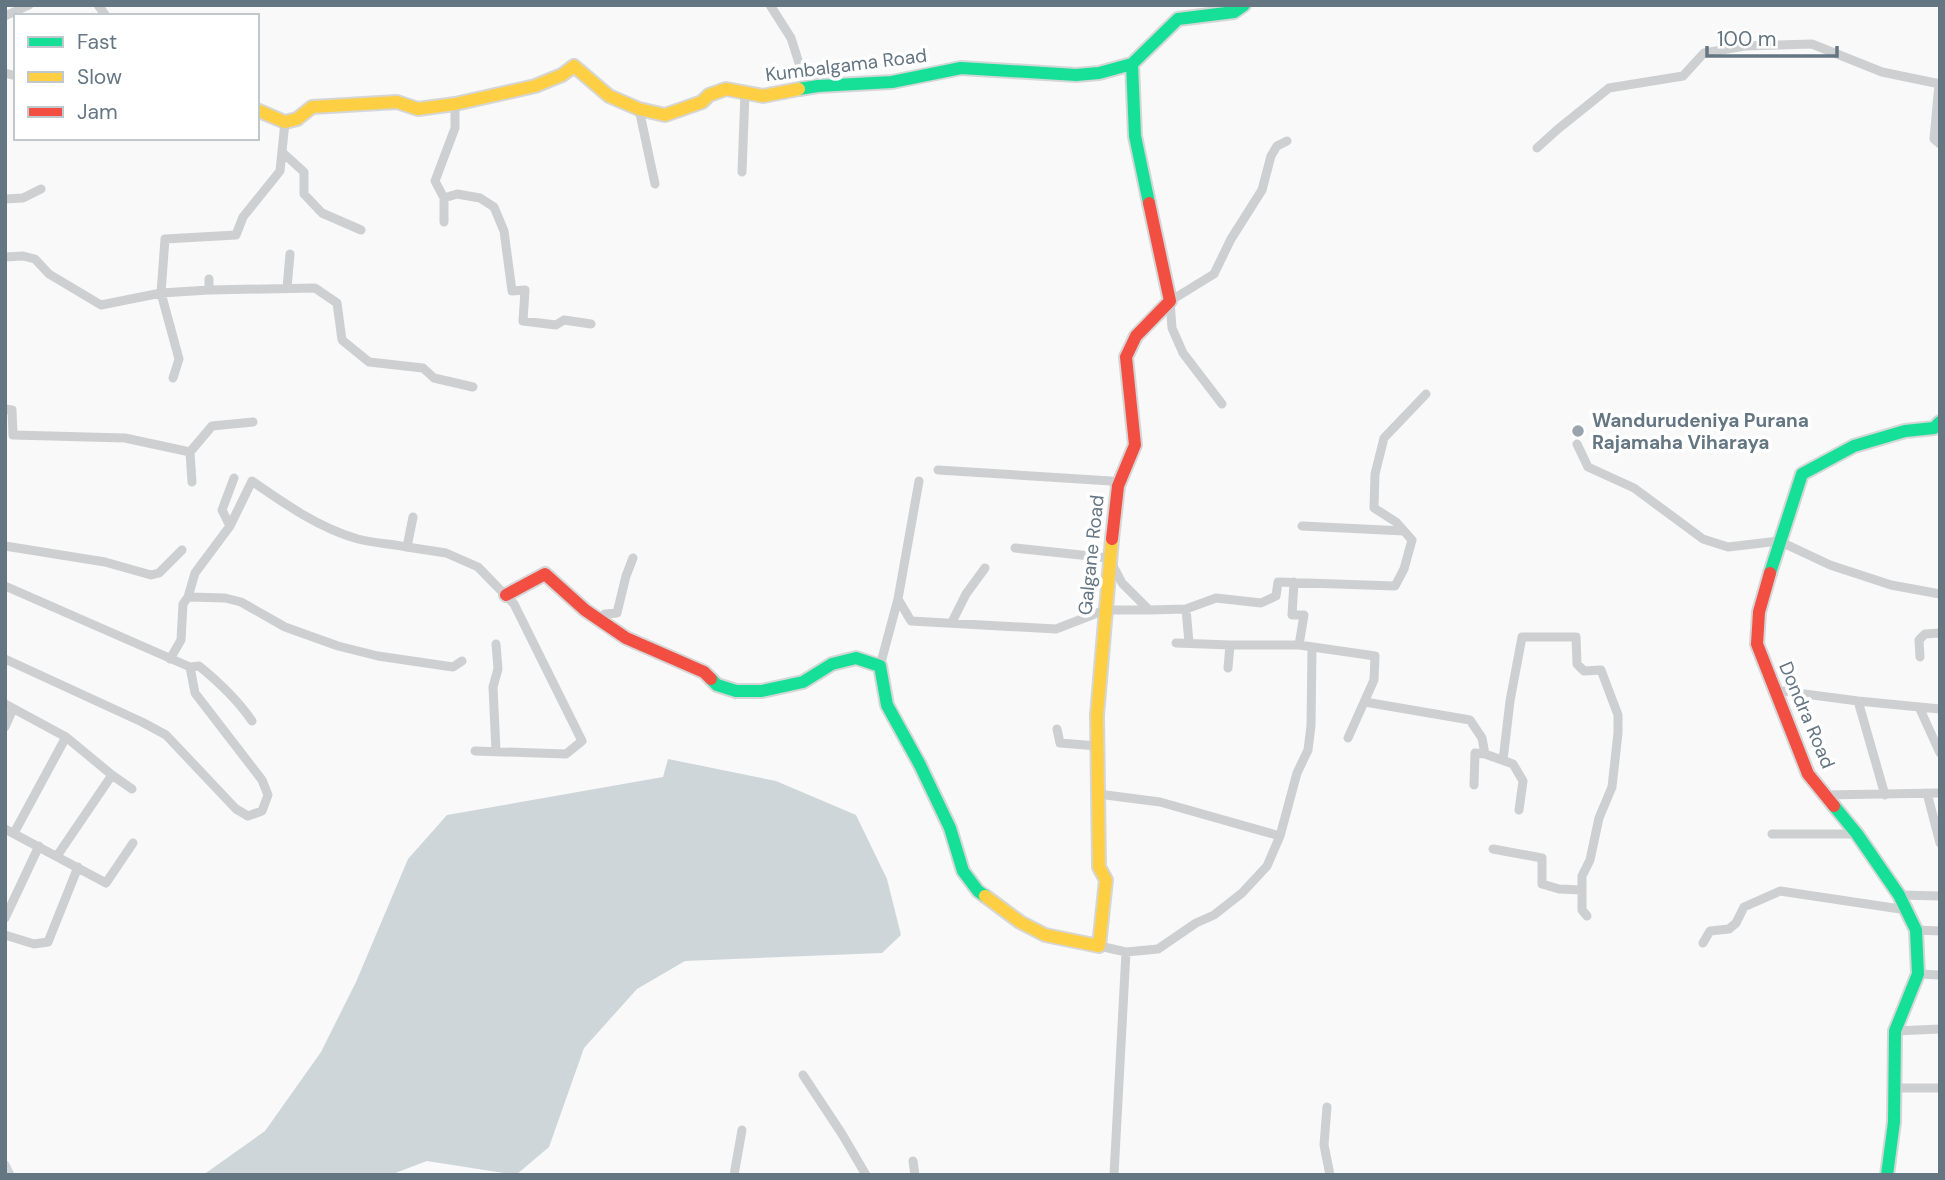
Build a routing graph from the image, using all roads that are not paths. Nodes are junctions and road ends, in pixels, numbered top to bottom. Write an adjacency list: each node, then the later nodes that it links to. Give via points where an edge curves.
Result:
1 (770, 5): 7 (street, via 790,38 805,82)
2 (1244, 5): 5 (street, Kumbalgama Road, via 1234,12 1178,19)
3 (28, 6): 4 (street)
4 (5, 16)
5 (1132, 64): 7 (street, Kumbalgama Road, via 1076,75 961,68 892,82); 30 (street, via 1135,136)
6 (1939, 84): 14 (street, via 1934,139); 15 (street, via 1882,72 1812,44 1745,46 1704,53 1683,76 1609,89)
7 (818, 86): 8 (street, Kumbalgama Road, via 763,96)
8 (745, 93): 10 (street, Kumbalgama Road, via 726,89 665,115); 17 (street)
9 (456, 104): 10 (street, Kumbalgama Road, via 535,86 573,66 609,96); 12 (street, Kumbalgama Road, via 418,109 397,102 312,107); 20 (street, via 455,128 435,181)
10 (639, 109): 18 (street)
11 (259, 111): 12 (street)
12 (285, 122): 16 (street)
13 (1287, 141): 30 (street, via 1271,156 1262,190 1214,274)
14 (1940, 144)
15 (1537, 148)
16 (282, 152): 23 (street, via 304,172 304,194 322,213); 29 (street, via 280,171 243,217 236,235 165,239)
17 (741, 172)
18 (655, 184)
19 (41, 188): 21 (street, via 23,198)
20 (444, 198): 22 (street); 31 (street, via 457,194 480,198 494,207 504,231 512,291 525,290 523,321)
21 (5, 199)
22 (444, 222)
23 (361, 230)
24 (290, 254): 27 (street)
25 (5, 257): 29 (street, via 35,259 49,274 101,305)
26 (209, 279): 28 (street)
27 (287, 288): 28 (street); 33 (street, via 315,288 337,303 342,340 369,362 423,368 434,379)
28 (209, 290): 29 (street)
29 (161, 293): 32 (street, via 179,359)
30 (1170, 302): 35 (street, via 1172,328 1183,353); 45 (street, Galgane Road, via 1136,336 1126,357 1135,446)
31 (591, 324)
32 (173, 378)
33 (473, 387)
34 (1426, 394): 49 (street, via 1384,439 1375,474 1374,508)
35 (1222, 404)
36 (5, 409): 40 (street, via 12,410 13,435 125,438)
37 (253, 422): 40 (street, via 212,426)
38 (1940, 422): 50 (street, Dondra Road, via 1934,428 1905,430 1854,446 1802,474)
39 (1577, 444): 50 (street, via 1588,467 1634,488 1703,539 1728,547)
40 (190, 452): 44 (street)
41 (937, 470): 45 (street, via 1111,481)
42 (234, 478): 47 (street, via 222,510)
43 (919, 481): 63 (street)
44 (192, 482)
45 (1118, 486): 56 (street, Galgane Road)
46 (413, 517): 52 (street)
47 (230, 526): 52 (street, via 252,481 321,524 359,539); 62 (street, via 195,573)
48 (1302, 526): 49 (street)
49 (1404, 531): 58 (street, via 1412,540 1395,586)
50 (1779, 541): 60 (street, via 1891,586); 83 (street, Dondra Road, via 1759,612 1757,644)
51 (5, 546): 54 (street, via 105,562 150,575 159,573)
52 (407, 547): 61 (street, via 446,553 478,567)
53 (1014, 548): 56 (street)
54 (182, 550)
55 (633, 558): 67 (street, via 617,613)
56 (1110, 558): 65 (street, Galgane Road); 66 (street, via 1122,583)
57 (985, 568): 68 (street)
58 (1294, 582): 64 (street, via 1278,582 1276,596 1261,603 1216,598); 74 (street, via 1292,615 1304,615)
59 (5, 586): 78 (street)
60 (1940, 594)
61 (506, 595): 67 (street, via 545,574); 96 (street, via 582,741 566,754)
62 (188, 597): 78 (street, via 183,604 181,640); 79 (street, via 241,602 285,627 378,656 453,667)
63 (898, 599): 68 (street, via 911,621); 80 (street)
64 (1186, 609): 66 (street); 72 (street)
65 (1105, 610): 66 (street); 68 (street, via 1056,629); 94 (street, Galgane Road)
66 (1149, 610)
67 (599, 620): 80 (street, via 626,638 736,691 803,682 832,664 856,658)
68 (952, 622)
69 (1940, 633): 76 (street, via 1925,634 1919,640)
70 (496, 643): 96 (street)
71 (1176, 643): 72 (street)
72 (1189, 643): 73 (street)
73 (1230, 645): 74 (street); 82 (street)
74 (1299, 645): 75 (street)
75 (1312, 647): 85 (street, via 1375,656 1374,680); 112 (street, via 1308,750)
76 (1920, 657)
77 (5, 659): 81 (street, via 166,735 236,809 248,816 262,811 268,795 262,780 195,693)
78 (170, 659): 81 (street)
79 (462, 661)
80 (880, 666): 130 (street, via 887,705 950,828 963,871 978,891 1045,935)
81 (190, 667): 89 (street, via 200,666 238,700)
82 (1228, 668)
83 (1774, 690): 84 (street); 106 (street, Dondra Road, via 1808,774)
84 (1858, 701): 87 (street); 107 (street)
85 (1365, 702): 93 (street); 98 (street, via 1470,720 1482,738)
86 (9, 706): 90 (street); 92 (street)
87 (1919, 707): 88 (street); 97 (street)
88 (1940, 709)
89 (253, 721)
90 (5, 727)
91 (1057, 729): 94 (street, via 1060,743)
92 (66, 737): 100 (street); 109 (street)
93 (1348, 738)
94 (1098, 746): 105 (street, Galgane Road)
95 (475, 751): 96 (street)
96 (496, 751)
97 (1940, 753)
98 (1485, 754): 99 (street); 101 (street, via 1475,753)
99 (1503, 760): 108 (street, via 1513,764 1522,781); 119 (street, via 1522,637 1576,637 1577,664 1584,671 1601,670 1618,715 1612,787 1581,876)
100 (112, 775): 102 (street); 117 (street)
101 (1474, 785)
102 (132, 789)
103 (1927, 793): 104 (street); 107 (street); 114 (street)
104 (1940, 793)
105 (1098, 794): 112 (street, via 1160,802); 130 (street, Galgane Road, via 1099,867 1106,880)
106 (1824, 794): 107 (street); 111 (street, Dondra Road)
107 (1885, 795)
108 (1519, 810)
109 (9, 831): 115 (street)
110 (1772, 834): 111 (street)
111 (1857, 834): 120 (street, Dondra Road)
112 (1280, 836): 131 (street, via 1267,866 1214,915 1158,949)
113 (133, 843): 118 (street, via 106,883)
114 (1940, 844)
115 (39, 846): 117 (street); 125 (street)
116 (1493, 849): 119 (street, via 1542,858 1542,884)
117 (57, 856): 118 (street)
118 (78, 867): 128 (street, via 48,942)
119 (1582, 890): 124 (street, via 1582,910)
120 (1899, 895): 121 (street); 123 (street, Dondra Road)
121 (1940, 896)
122 (996, 904): 130 (street, via 1041,933)
123 (1907, 910): 126 (street, Dondra Road); 129 (street, via 1780,891 1744,907 1736,923 1729,929 1710,931)
124 (1587, 916)
125 (5, 918)
126 (1916, 930): 127 (street); 132 (street, Dondra Road)
127 (1940, 931)
128 (5, 935)
129 (1703, 943)
130 (1099, 946): 131 (street)
131 (1126, 952): 145 (street)
132 (1918, 974): 133 (street); 135 (street, Dondra Road)
133 (1940, 975)
134 (1940, 1029): 135 (street)
135 (1895, 1031): 137 (street, Dondra Road)
136 (803, 1075): 143 (street)
137 (1895, 1088): 138 (street); 147 (street, Dondra Road)
138 (1940, 1088)
139 (1327, 1107): 146 (street, via 1324,1144)
140 (742, 1130): 142 (street)
141 (914, 1160): 144 (street)
142 (734, 1175)
143 (866, 1175)
144 (915, 1175)
145 (1115, 1175)
146 (1330, 1175)
147 (1887, 1175)

